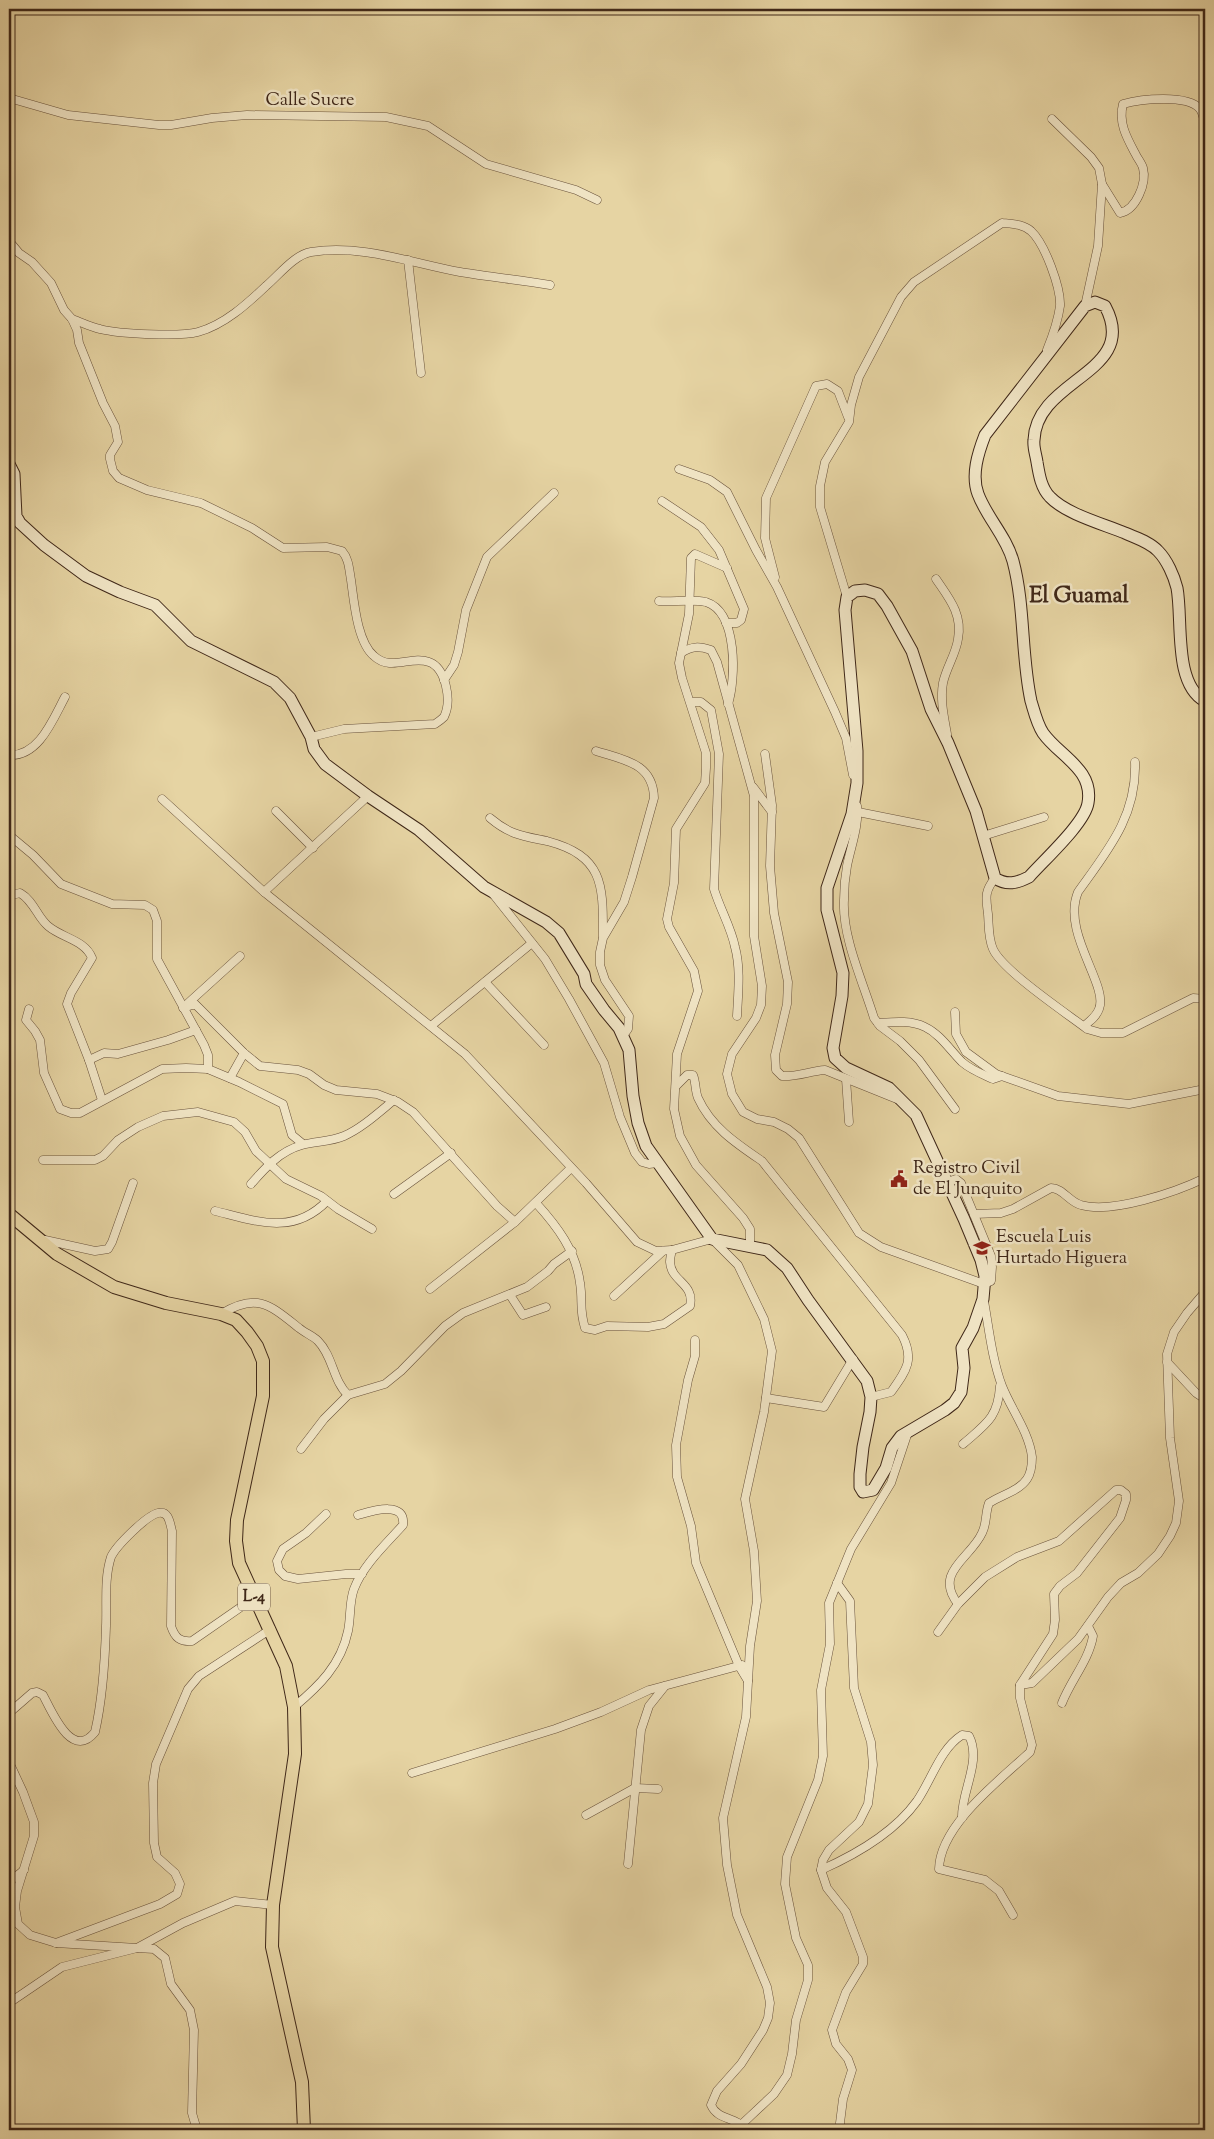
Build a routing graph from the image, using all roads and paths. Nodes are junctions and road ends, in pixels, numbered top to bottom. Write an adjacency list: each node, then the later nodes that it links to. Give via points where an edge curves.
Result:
1 (9, 98): 5 (street, Calle Sucre, via 68,115 165,125 247,116 386,117 428,126 486,164 576,190)
2 (1052, 120): 4 (street, via 1091,157 1099,168)
3 (1205, 124): 4 (street, via 1201,110 1180,99 1134,100 1123,104 1123,128 1143,168 1144,181 1136,201 1120,213)
4 (1102, 184): 9 (street, via 1098,246)
5 (597, 200)
6 (9, 241): 10 (street, via 51,283 64,310)
7 (408, 260): 8 (street, via 460,272); 10 (street, via 370,252 309,252 297,258 222,322 198,332 150,334 101,330); 12 (street)
8 (550, 285)
9 (1085, 306): 11 (street); 28 (street, via 1095,302 1105,306 1112,318 1113,338 1107,352 1087,374 1056,395 1037,423 1034,440 1039,478 1049,497 1069,510 1143,540 1158,550 1177,588 1182,655 1188,685)
10 (72, 318): 26 (street, via 82,351 114,426 118,442 110,459 117,476 146,490 201,503 252,528 283,548 327,547 342,551 348,562 359,626 371,654 390,664 418,660 429,662 439,669)
11 (1043, 360): 13 (street, via 1058,323 1060,290 1041,244 1031,231 1018,224 1002,223 914,282 901,296 859,377); 50 (street, via 985,435 978,455 977,493 1005,540 1013,562 1027,680 1034,711 1043,733 1085,777 1088,804 1082,819 1029,877 1009,884)
12 (421, 373)
13 (849, 422): 20 (street, via 838,391 827,384 816,386 766,498 765,538); 21 (street, via 825,462 820,486 820,507)
14 (9, 464): 31 (street, via 14,474 16,516 32,535 86,576 155,605 191,641 274,682 290,698)
15 (679, 469): 20 (street, via 710,480 727,492)
16 (554, 493): 26 (street, via 487,557 466,610 456,658)
17 (662, 501): 18 (street, via 701,527 719,550)
18 (727, 568): 23 (street, via 695,554 691,558); 24 (street, via 744,609 741,620)
19 (936, 579): 32 (street, via 956,609 959,626 958,639 943,683 942,705)
20 (777, 587): 38 (street, via 846,738)
21 (847, 597): 32 (street, via 855,590 865,590 878,594 887,606 912,651 931,709); 38 (street, via 845,610 857,751)
22 (659, 601): 23 (street)
23 (689, 602): 24 (street, via 706,602 718,608); 25 (street)
24 (726, 623): 30 (street, via 734,674)
25 (681, 652): 29 (street, via 682,678); 30 (street, via 691,647 711,650)
26 (444, 680): 31 (street, via 447,704 444,718 435,724 344,729)
27 (65, 697): 35 (street, via 42,738 28,752)
28 (1205, 701)
29 (691, 702): 62 (street, via 701,702 711,710 719,754 714,889 736,948); 75 (street, via 706,753 704,783 676,829 674,883 667,919 694,971 698,991 677,1054)
30 (728, 704): 37 (street)
31 (311, 738): 39 (street, via 325,764)
32 (948, 743): 48 (street)
33 (596, 751): 54 (street, via 639,765 654,786 654,798 624,902)
34 (765, 754): 42 (street)
35 (9, 755)
36 (1135, 762): 65 (street, via 1130,807 1123,825 1074,902 1073,916 1100,998 1100,1008 1095,1017)
37 (750, 783): 42 (street); 106 (street, via 754,796 755,830 754,936 762,986 761,1004 756,1018 732,1054 727,1074 732,1094 743,1112 756,1119 774,1122 798,1138 859,1233 880,1247)
38 (856, 788): 43 (street); 79 (street, via 852,814 828,888 827,910 843,973 833,1048 835,1058 846,1068 889,1088)
39 (368, 796): 49 (street); 51 (street, via 419,830)
40 (162, 799): 52 (street)
41 (276, 811): 49 (street)
42 (772, 812): 74 (street, via 770,866 774,913 788,982 788,1004 775,1055 776,1070 782,1076 795,1077 825,1070)
43 (858, 812): 46 (street); 63 (street, via 847,868 844,911 849,938)
44 (490, 818): 54 (street, via 504,830 576,852 589,862 598,876 603,900)
45 (1044, 818): 48 (street)
46 (928, 826)
47 (9, 835): 59 (street, via 33,854 61,884 112,904 146,905 153,910 157,921 157,959)
48 (983, 836): 50 (street)
49 (313, 848): 52 (street)
50 (995, 878): 65 (street, via 986,896 993,950 1011,970)
51 (490, 891): 55 (street); 67 (street, via 546,922 559,933 584,974 586,984)
52 (264, 892): 64 (street)
53 (9, 898): 70 (street, via 20,893 28,898 48,926 89,950 92,958 67,1004)
54 (604, 938): 67 (street, via 600,959 605,980 629,1016 628,1029)
55 (532, 943): 57 (street); 85 (street, via 569,998 604,1063 635,1153 642,1162)
56 (240, 956): 59 (street)
57 (485, 982): 64 (street); 68 (street)
58 (1205, 999): 65 (street, via 1193,998 1117,1034 1101,1033)
59 (184, 1008): 66 (street); 69 (street, via 195,1004)
60 (29, 1009): 77 (street, via 26,1020 40,1040 44,1072 60,1109 80,1113)
61 (955, 1012): 72 (street, via 956,1034 966,1052)
62 (737, 1016)
63 (878, 1023): 72 (street, via 903,1022 924,1026 975,1071 993,1079); 80 (street, via 919,1060)
64 (431, 1026): 87 (street, via 465,1054)
65 (1084, 1026)
66 (196, 1030): 70 (street, via 118,1054 104,1053); 71 (street, via 208,1056)
67 (623, 1036): 85 (street, via 629,1050 638,1123 646,1146)
68 (544, 1045)
69 (244, 1053): 73 (street); 78 (street, via 260,1066 298,1070 336,1090 377,1094)
70 (90, 1060): 77 (street)
71 (208, 1070): 73 (street); 77 (street, via 162,1069)
72 (1002, 1076): 76 (street, via 1058,1096 1129,1104)
73 (230, 1078): 82 (street, via 283,1104 292,1135)
74 (846, 1078): 79 (street); 81 (street)
75 (676, 1086): 102 (street, via 674,1109 680,1136 696,1166 750,1229); 119 (street, via 687,1075 693,1075 697,1096 709,1118 735,1143 762,1161 902,1335 909,1358 906,1371 891,1392)
76 (1205, 1089)
77 (102, 1100)
78 (394, 1100): 82 (street, via 345,1136); 83 (street, via 413,1112)
79 (904, 1102): 89 (street, via 916,1115)
80 (955, 1109)
81 (850, 1122)
82 (304, 1144): 86 (street)
83 (451, 1153): 92 (street); 98 (street)
84 (43, 1160): 86 (street, via 95,1160 138,1127 163,1116 198,1112 234,1122)
85 (657, 1163): 101 (street)
86 (269, 1164): 91 (street); 93 (street, via 286,1179)
87 (570, 1168): 94 (street); 105 (street, via 636,1242)
88 (1205, 1178): 97 (street, via 1123,1206 1080,1205 1057,1188 1051,1188 1013,1209)
89 (947, 1182): 97 (street, via 956,1179 962,1183); 106 (street, via 981,1260)
90 (132, 1183): 100 (street, via 108,1249 86,1250)
91 (251, 1184)
92 (394, 1194)
93 (327, 1201): 95 (street, via 317,1211 291,1223 262,1223); 99 (street)
94 (536, 1203): 98 (street); 104 (street)
95 (214, 1211)
96 (9, 1214): 100 (main road, L-4)
97 (974, 1214): 106 (street, via 991,1256 990,1281)
98 (515, 1222): 107 (street)
99 (372, 1228)
100 (38, 1239): 113 (main road, L-4, via 57,1254 114,1287 166,1303)
101 (712, 1239): 102 (street); 103 (street); 120 (street, via 738,1265 764,1319 772,1351)
102 (750, 1246): 115 (street, via 767,1250 787,1268)
103 (672, 1250): 104 (street, via 672,1272 690,1291 690,1306 664,1324 607,1326 595,1330 585,1328 580,1314 581,1283); 105 (street)
104 (572, 1251): 109 (street, via 527,1287)
105 (663, 1251): 110 (street)
106 (984, 1284): 111 (street)
107 (430, 1289)
108 (1205, 1292): 116 (street, via 1174,1332 1167,1354)
109 (510, 1295): 112 (street, via 523,1315); 118 (street, via 462,1313 385,1384)
110 (614, 1296)
111 (983, 1298): 117 (street); 122 (street, via 962,1348 961,1392 945,1410)
112 (546, 1307)
113 (221, 1314): 118 (street, via 251,1301 270,1306 318,1342); 129 (main road, L-4, via 236,1320 247,1332 262,1361 262,1396 237,1520 236,1540 239,1563)
114 (695, 1340): 135 (street, via 695,1356 676,1446 677,1477 691,1526 696,1563)
115 (853, 1359): 119 (street, via 868,1381); 120 (street, via 824,1407)
116 (1168, 1362): 121 (street); 131 (street, via 1170,1438 1179,1501 1176,1523 1158,1554 1121,1583)
117 (1001, 1381): 123 (street, via 995,1414); 130 (street, via 1029,1443 1031,1469 1020,1487 989,1503 982,1534 957,1564 950,1578 951,1592)
118 (348, 1395): 124 (street)
119 (871, 1397): 122 (street, via 860,1474 863,1492 873,1490 886,1468 892,1448)
120 (766, 1398): 134 (street, via 745,1499 754,1551 757,1601)
121 (1205, 1399)
122 (908, 1432): 128 (street, via 891,1483 851,1549)
123 (963, 1444)
124 (301, 1448)
125 (326, 1514): 127 (street, via 283,1549 278,1561 279,1570 285,1576 298,1579)
126 (358, 1515): 127 (street, via 377,1509 391,1509 400,1512 404,1518 403,1525)
127 (362, 1574): 140 (street, via 354,1589 348,1632 331,1671)
128 (837, 1583): 150 (street, via 850,1601 854,1688 871,1742 873,1764 868,1804 859,1822 830,1850); 157 (street, via 829,1603 830,1644 821,1690 823,1756 818,1780 787,1857 784,1884 796,1938 808,1965 808,1980 796,2020 787,2075)
129 (254, 1598): 132 (main road, L-4); 141 (street, via 192,1641 182,1642 174,1636 171,1626 172,1531 169,1517 157,1513 118,1546 111,1557 105,1666 95,1732 89,1739 81,1741 64,1733 43,1695 37,1692)
130 (958, 1604): 133 (street); 137 (street, via 985,1577 1017,1558 1059,1541 1116,1490 1126,1494 1120,1518 1077,1572 1054,1594 1053,1634)
131 (1088, 1626): 137 (street, via 1032,1683); 139 (street, via 1093,1636 1091,1648)
132 (270, 1629): 140 (main road, L-4, via 286,1666); 154 (street, via 199,1676 188,1689 156,1764 153,1783 154,1843 157,1857 175,1873 180,1884 177,1894 160,1904)
133 (938, 1632)
134 (749, 1664): 135 (street); 136 (street)
135 (739, 1666): 136 (street); 138 (street)
136 (748, 1681): 157 (street, via 746,1717 723,1818 724,1840 737,1915 767,1987 770,2003 763,2030 710,2105 721,2117)
137 (1020, 1685): 147 (street, via 1020,1698 1032,1745 1030,1752)
138 (665, 1686): 143 (street, via 555,1728); 144 (street, via 644,1718)
139 (1062, 1703)
140 (294, 1707): 152 (main road, L-4, via 295,1754)
141 (9, 1713)
142 (9, 1762): 149 (street, via 34,1822 34,1836)
143 (412, 1773)
144 (635, 1788): 145 (street); 146 (street); 148 (street)
145 (658, 1789)
146 (586, 1815)
147 (962, 1818): 150 (street, via 974,1756 969,1736 962,1735 952,1742 916,1802 881,1837); 153 (street, via 939,1859 939,1869 984,1880 999,1891)
148 (628, 1864)
149 (24, 1870): 151 (street); 154 (street, via 15,1907 18,1924 30,1935)
150 (821, 1870): 160 (street, via 827,1888 846,1912 863,1957 832,2030 836,2044 852,2070 843,2100)
151 (9, 1882)
152 (273, 1905): 155 (street, via 236,1901 183,1923); 159 (main road, L-4, via 272,1946 302,2082)
153 (1013, 1915)
154 (56, 1943): 155 (street)
155 (137, 1948): 156 (street, via 62,1967); 158 (street, via 154,1949 165,1958 171,1984 190,2010 194,2030 192,2113)
156 (9, 2002)
157 (744, 2127)
158 (197, 2130)
159 (304, 2130)
160 (841, 2130)

